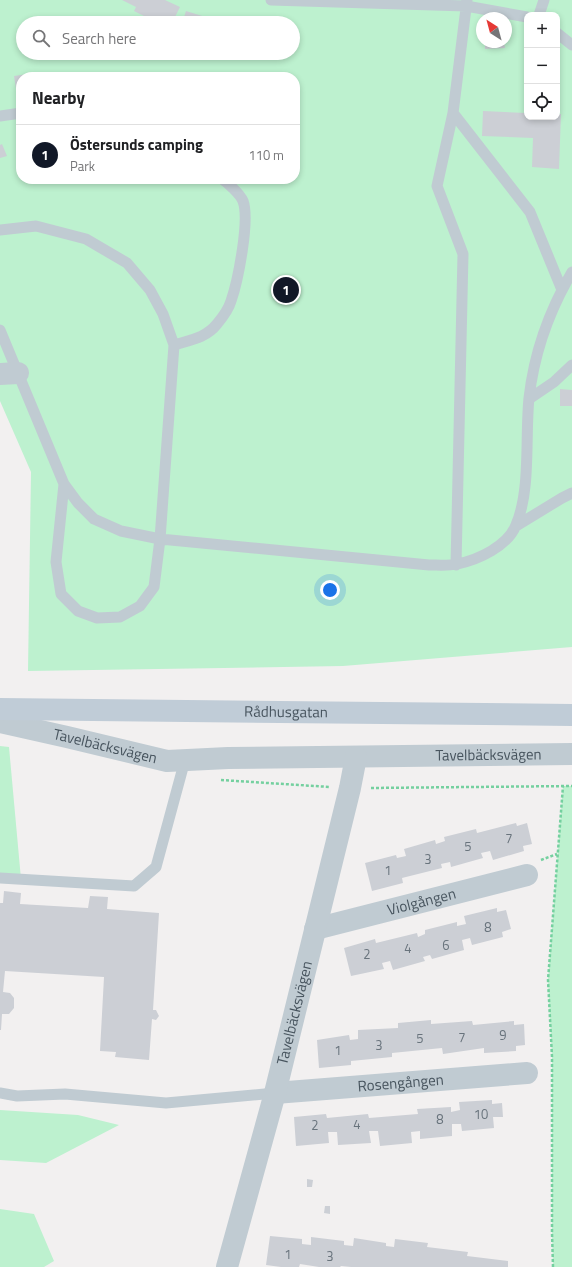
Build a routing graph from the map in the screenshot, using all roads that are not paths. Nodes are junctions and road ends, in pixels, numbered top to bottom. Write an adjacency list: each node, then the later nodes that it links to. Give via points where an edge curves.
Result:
1 (277, 0): 3 (lane)
2 (544, 0): 4 (lane)
3 (467, 3): 5 (lane); 8 (lane)
4 (540, 12)
5 (524, 16)
6 (560, 35): 7 (lane)
7 (572, 45)
8 (453, 113): 14 (lane, via 530,212); 24 (lane, via 437,186 463,254)
9 (16, 114): 10 (lane)
10 (0, 116)
11 (229, 184): 16 (lane, via 243,201 245,220 241,258 231,302 217,325 205,336)
12 (0, 230): 16 (lane, via 36,226 72,235 86,239 127,263 150,290 163,314)
13 (572, 272): 14 (lane)
14 (562, 290): 19 (lane, via 547,323 535,362)
15 (0, 330): 18 (lane)
16 (174, 345): 23 (lane)
17 (572, 364): 19 (lane, via 554,382)
18 (9, 373): 20 (lane)
19 (529, 399): 22 (lane, via 525,484)
20 (64, 484): 23 (lane, via 94,519 121,531); 23 (lane, via 56,562 61,594 78,611 97,618 120,618 140,606 154,587)
21 (572, 494): 22 (lane)
22 (516, 526): 24 (lane, via 506,540 492,551)
23 (160, 539): 24 (lane, via 430,565)
24 (456, 565)
25 (0, 709): 26 (main road, Rådhusgatan)
26 (572, 714)
27 (0, 722): 30 (street, Tavelbäcksvägen, via 167,760)
28 (572, 754): 29 (street, Tavelbäcksvägen)
29 (356, 757): 30 (street, Tavelbäcksvägen); 33 (street, Tavelbäcksvägen)
30 (185, 760): 32 (lane, via 156,867 134,886)
31 (527, 875): 33 (street, Violgången)
32 (0, 878)
33 (315, 929): 36 (street, Tavelbäcksvägen)
34 (527, 1074): 36 (street, Rosengången)
35 (0, 1093): 36 (lane, via 17,1096 65,1094 166,1103)
36 (275, 1093): 37 (street, Tavelbäcksvägen)
37 (227, 1267)

